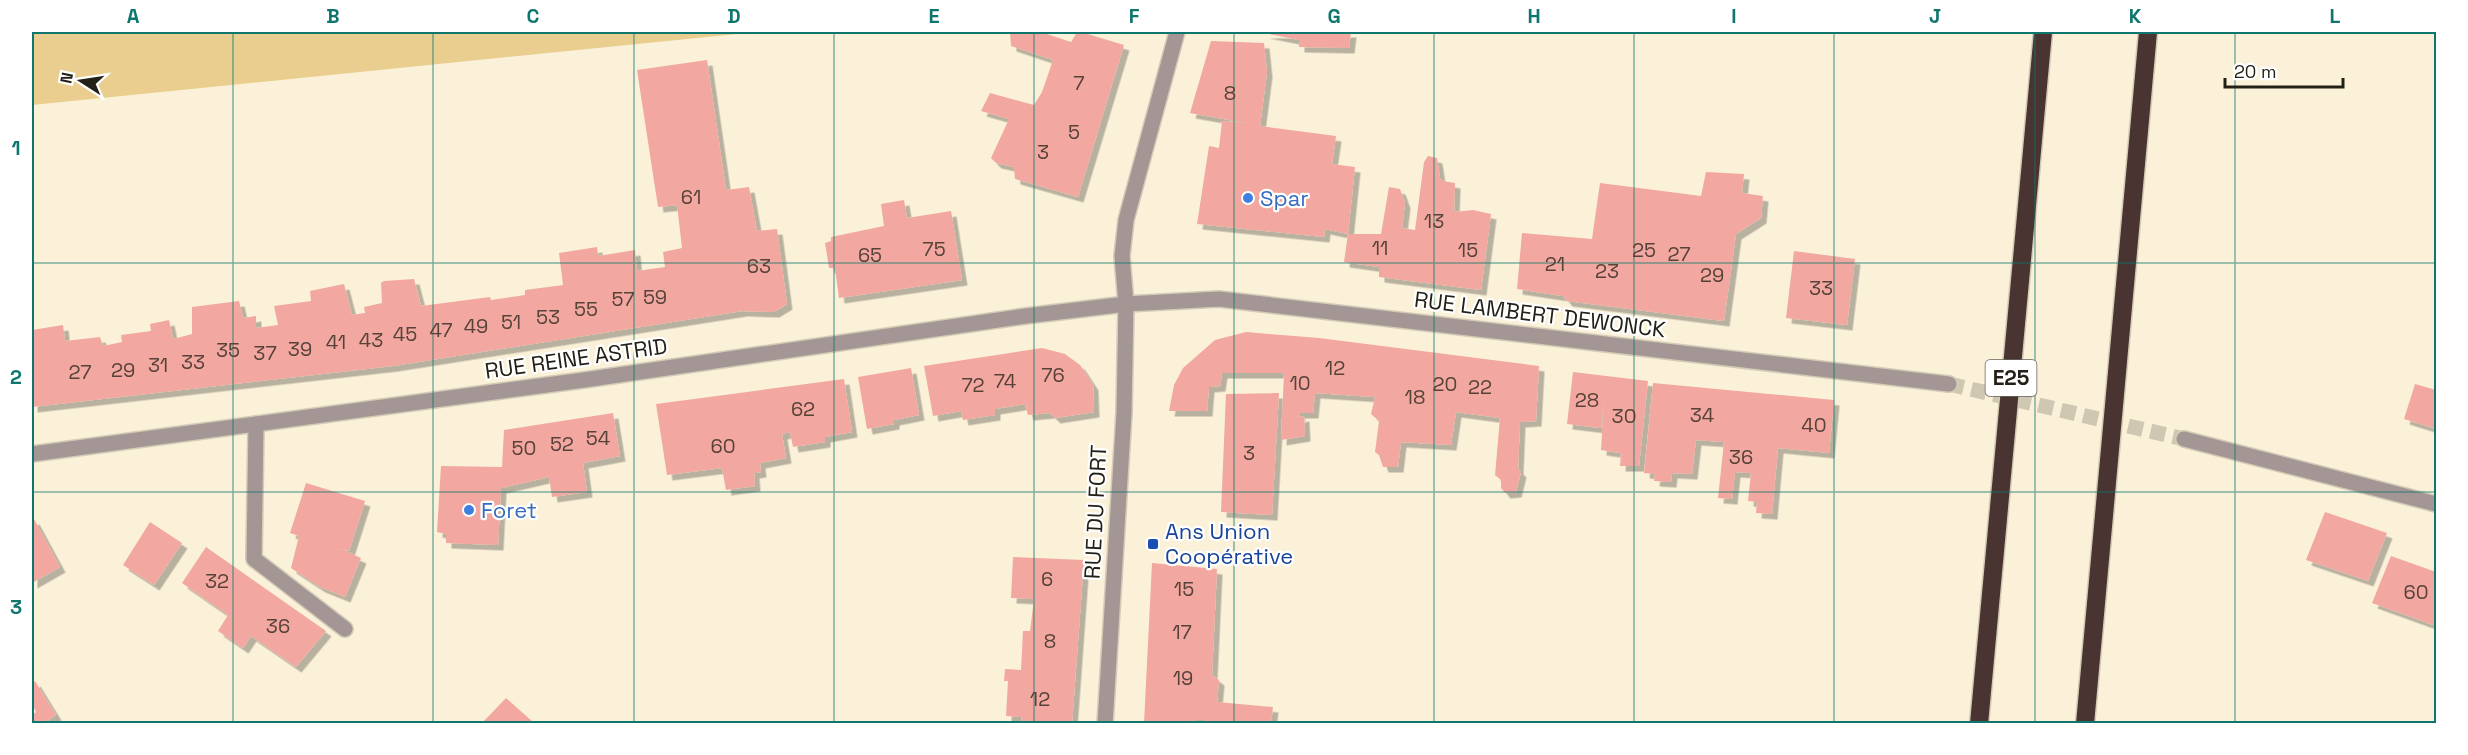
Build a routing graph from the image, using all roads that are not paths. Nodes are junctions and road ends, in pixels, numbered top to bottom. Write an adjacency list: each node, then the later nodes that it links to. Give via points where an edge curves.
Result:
1 (1177, 32): 4 (street, RUE DU FORT, via 1126,220 1122,256)
2 (2043, 32): 12 (highway, E25)
3 (2148, 32): 13 (highway)
4 (1126, 303): 5 (street, RUE LAMBERT DEWONCK, via 1219,299); 6 (street, RUE REINE ASTRID); 11 (street, RUE DU FORT, via 1124,413)
5 (1949, 384)
6 (256, 424): 8 (street, RUE REINE ASTRID); 10 (street, via 254,559)
7 (2184, 439): 9 (street)
8 (32, 454)
9 (2436, 504)
10 (345, 629)
11 (1105, 723)
12 (1979, 723)
13 (2085, 723)

